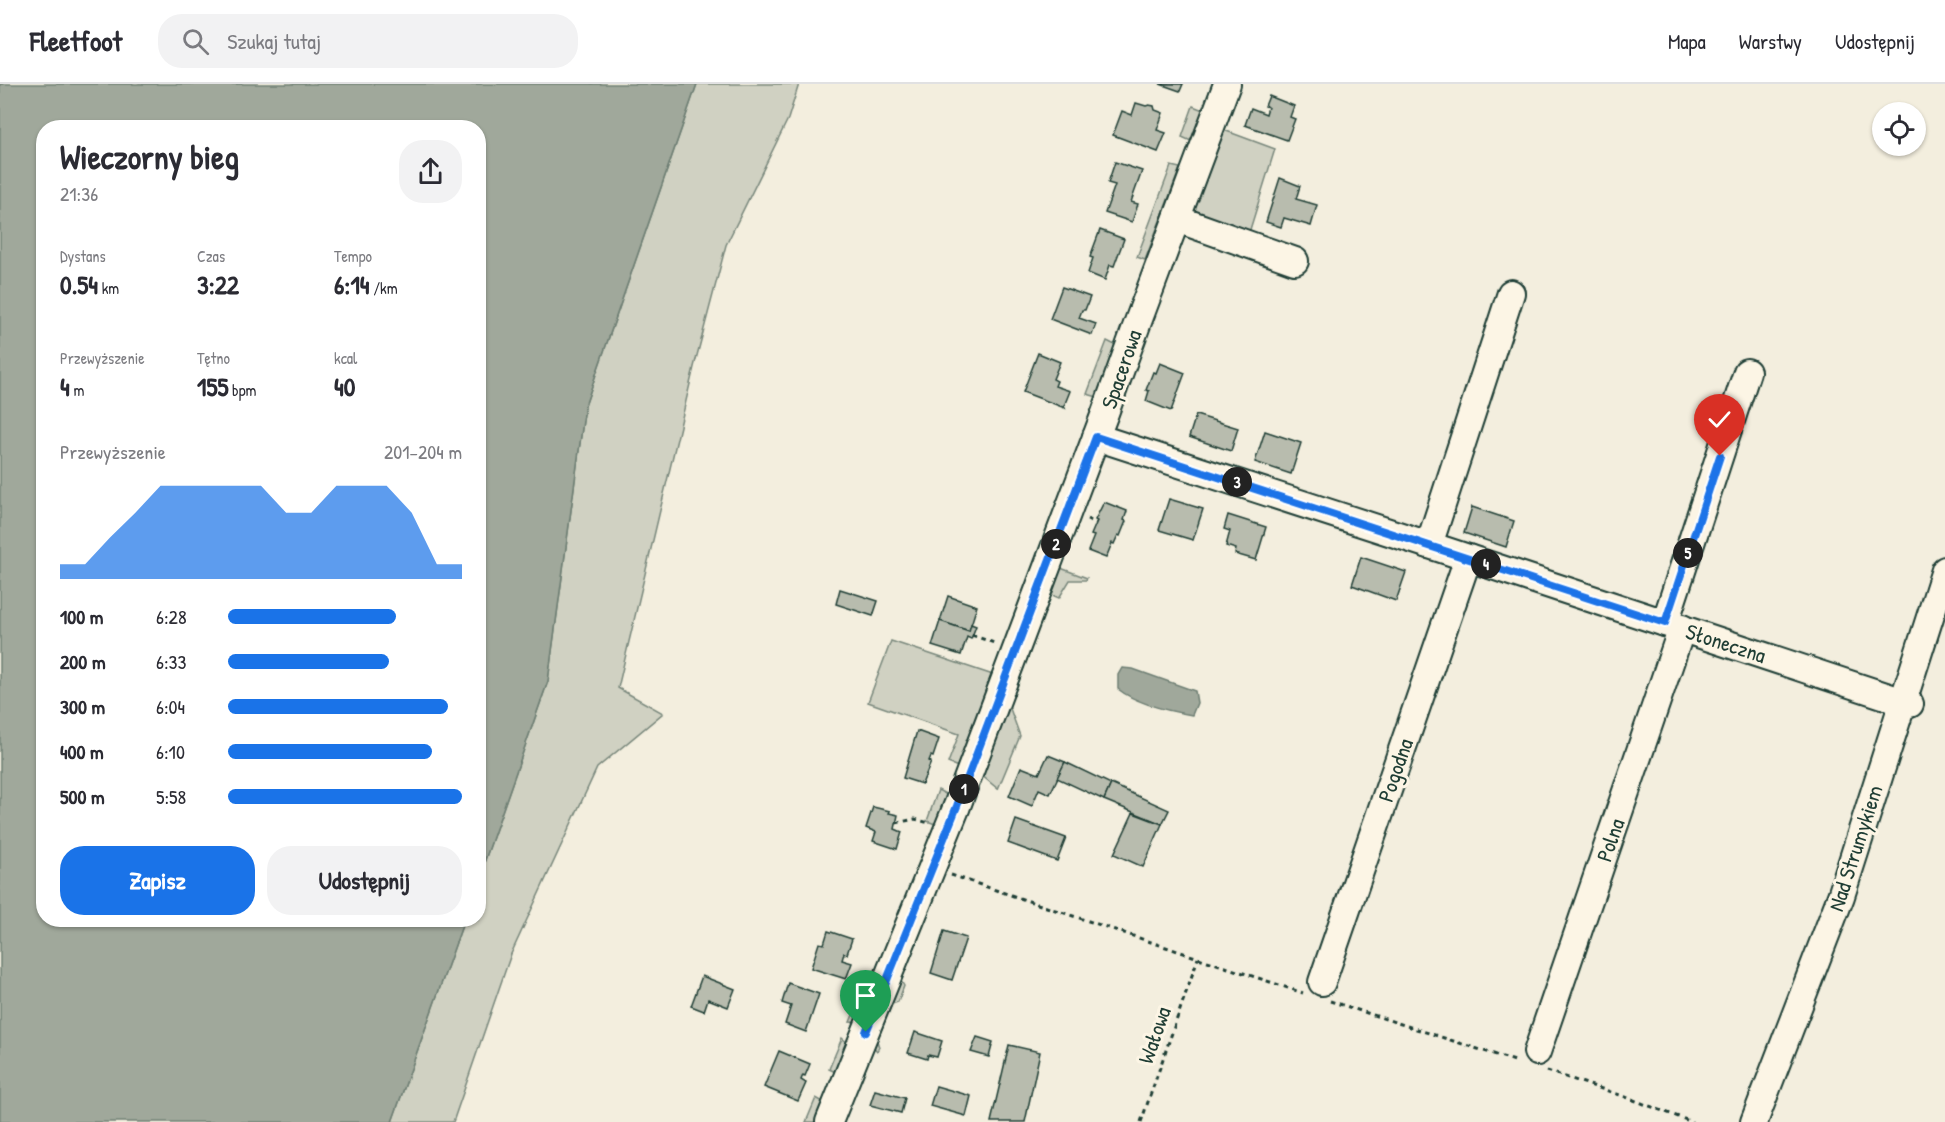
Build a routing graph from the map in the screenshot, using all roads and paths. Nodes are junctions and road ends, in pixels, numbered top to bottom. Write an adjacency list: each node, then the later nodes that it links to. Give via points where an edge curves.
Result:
1 (1227, 84): 2 (street, Spacerowa)
2 (1177, 219): 3 (street); 6 (street, Spacerowa)
3 (1295, 261)
4 (1511, 293): 7 (street)
5 (1748, 372): 10 (street, Polna)
6 (1096, 437): 7 (street, Słoneczna); 13 (street, Spacerowa)
7 (1429, 544): 8 (street, Słoneczna)
8 (1468, 558): 10 (street, Słoneczna); 15 (street, Pogodna)
9 (1945, 570): 11 (street, Nad Strumykiem)
10 (1674, 626): 11 (street, Słoneczna); 16 (street, Polna)
11 (1906, 703): 19 (street, Nad Strumykiem, via 1841,896)
12 (896, 823): 13 (path, via 915,819)
13 (948, 830): 17 (street, Spacerowa)
14 (1198, 958): 18 (path, Wałowa)
15 (1322, 982)
16 (1537, 1052)
17 (829, 1122)
18 (1141, 1122)
19 (1754, 1122)

